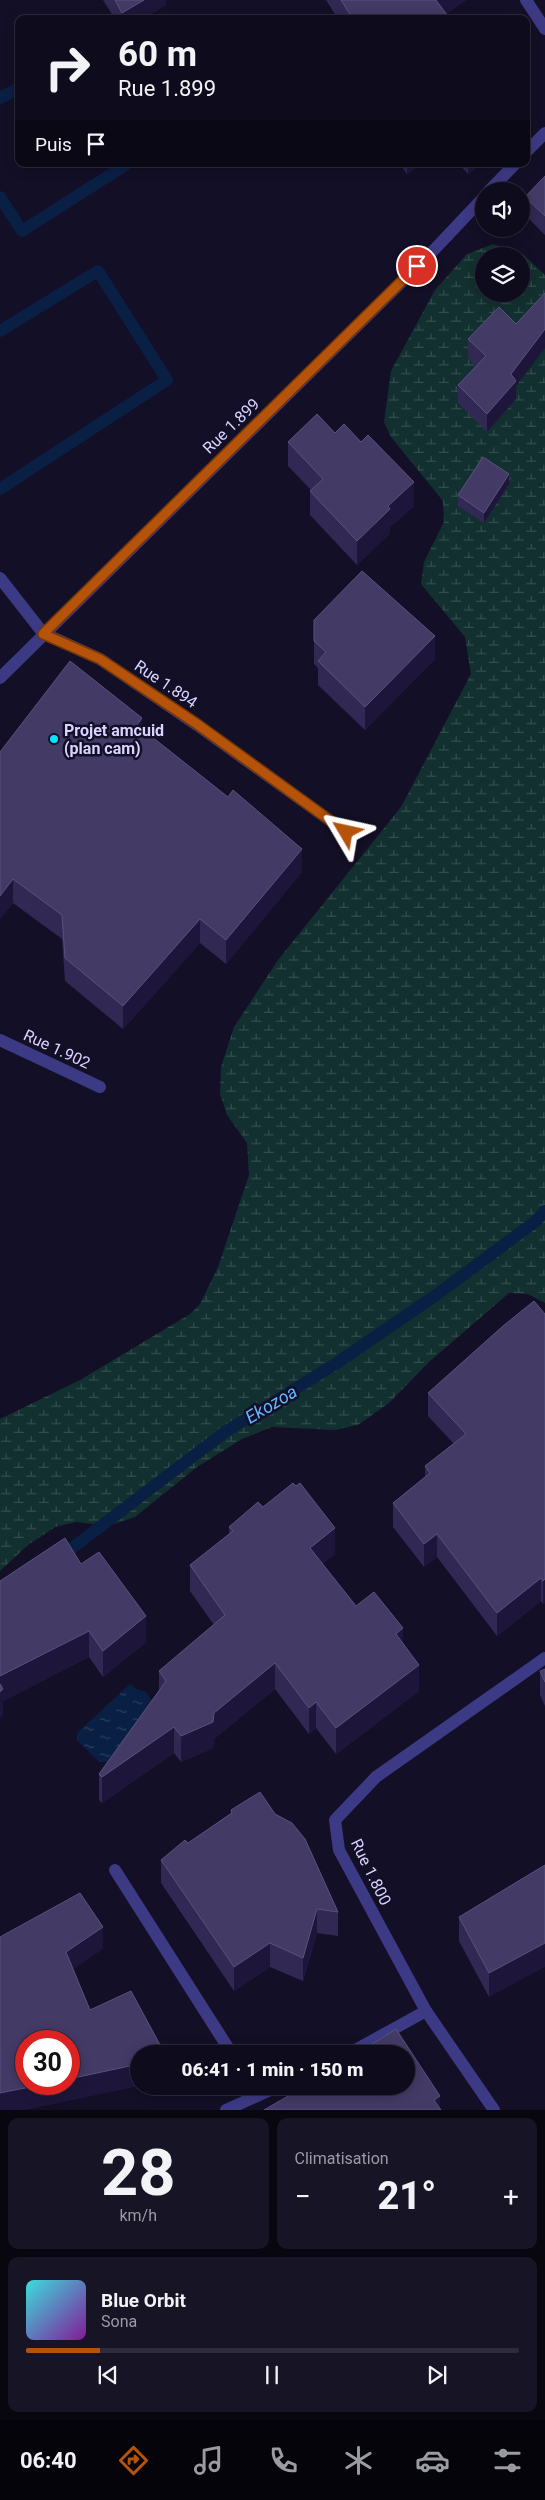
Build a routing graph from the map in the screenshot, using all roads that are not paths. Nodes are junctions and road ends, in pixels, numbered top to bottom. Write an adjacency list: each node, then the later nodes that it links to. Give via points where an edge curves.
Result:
1 (526, 0): 2 (street)
2 (545, 29)
3 (545, 132): 4 (street)
4 (530, 148)
5 (512, 167): 6 (street)
6 (498, 182)
7 (475, 206): 9 (street, Rue 1.899)
8 (0, 578): 9 (street, Rue 1.894)
9 (43, 634): 10 (street, Rue 1.899); 11 (street, Rue 1.894, via 100,659 197,724)
10 (0, 678)
11 (346, 832)
12 (0, 1040): 13 (street, Rue 1.902)
13 (100, 1087)
14 (545, 1658): 16 (street, Rue 1.800, via 376,1777 335,1820 339,1850)
15 (115, 1870): 17 (street)
16 (426, 2011): 18 (street); 21 (street, Rue 1.800)
17 (226, 2045)
18 (364, 2045)
19 (248, 2095): 20 (street)
20 (226, 2110)
21 (494, 2110)

